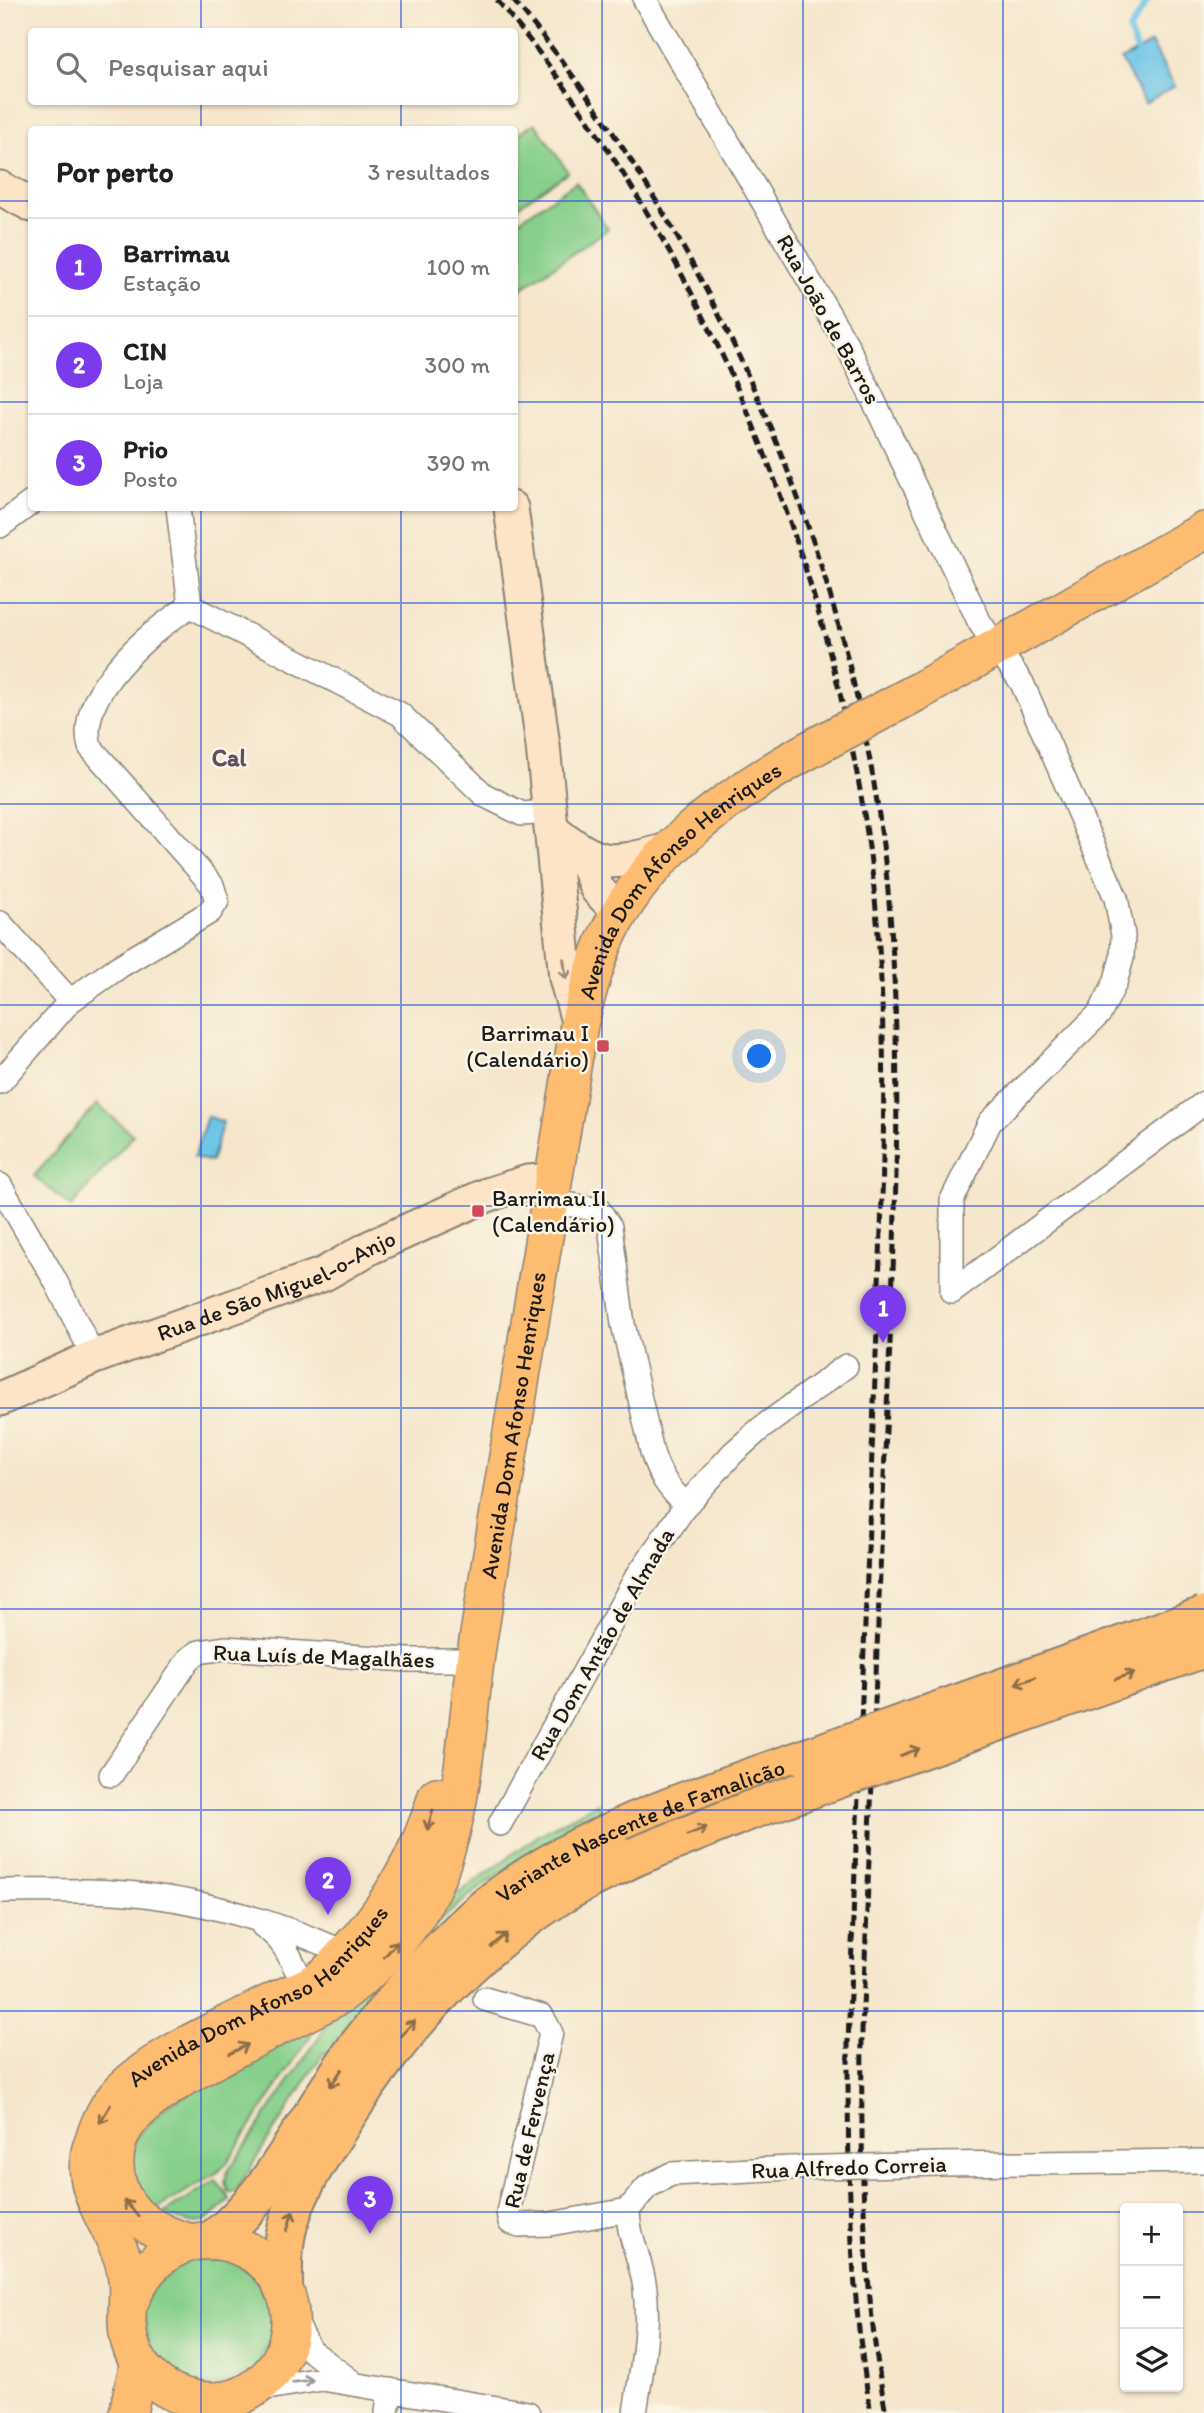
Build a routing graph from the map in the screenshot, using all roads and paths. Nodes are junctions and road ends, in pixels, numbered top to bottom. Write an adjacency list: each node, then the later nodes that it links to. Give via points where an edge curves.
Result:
1 (645, 0): 10 (street, Rua João de Barros, via 838,327)
2 (0, 188): 3 (main road)
3 (28, 203)
4 (28, 505): 7 (street)
5 (178, 511): 9 (street)
6 (511, 511): 11 (main road)
7 (0, 526)
8 (1204, 531): 10 (main road, Avenida Dom Afonso Henriques)
9 (190, 606): 11 (street, via 400,714 484,795 522,814); 17 (street, via 130,655 95,701 87,736 90,747 212,885 217,901 210,912)
10 (995, 648): 12 (main road, Avenida Dom Afonso Henriques, bridge, via 754,781); 20 (street, Rua João de Barros, via 1022,683 1116,898 1122,958 1100,1013 990,1122 952,1200 952,1292)
11 (550, 820): 13 (main road); 14 (main road)
12 (672, 849): 13 (main road, via 626,861 603,862); 16 (main road, Avenida Dom Afonso Henriques, via 635,889)
13 (582, 853): 16 (main road)
14 (556, 904): 16 (main road, via 579,932); 18 (main road, one-way to 18, via 567,987)
15 (0, 923): 17 (street)
16 (612, 928): 18 (main road, Avenida Dom Afonso Henriques)
17 (70, 1001): 19 (street)
18 (579, 1025): 22 (main road, Avenida Dom Afonso Henriques)
19 (0, 1082)
20 (1204, 1103)
21 (0, 1185): 23 (street)
22 (552, 1190): 23 (main road, Rua de São Miguel-o-Anjo, via 528,1182 487,1195 371,1247 324,1274); 26 (street, via 598,1210 610,1227 623,1324 652,1452 658,1472); 29 (main road, Avenida Dom Afonso Henriques)
23 (94, 1357): 25 (main road, Rua de São Miguel-o-Anjo)
24 (846, 1366): 26 (street, Rua Dom Antão de Almada, via 760,1429)
25 (0, 1399)
26 (686, 1505): 31 (street, Rua Dom Antão de Almada, via 636,1578)
27 (1204, 1616): 32 (highway, Variante Nascente de Famalicão, one-way to 32, bridge)
28 (1204, 1648): 32 (highway, Variante Nascente de Famalicão, one-way to 28, bridge, via 748,1811)
29 (473, 1672): 30 (street, Rua Luís de Magalhães, via 409,1660 225,1648 199,1652 179,1669); 35 (main road, Avenida Dom Afonso Henriques, via 456,1817 431,1889 388,1953)
30 (111, 1775)
31 (500, 1825)
32 (628, 1842): 39 (highway, Variante Nascente de Famalicão, one-way to 39, via 547,1866 480,1912 424,1967 356,2050 248,2207); 40 (highway, Variante Nascente de Famalicão, one-way to 32, via 285,2240 295,2206 323,2153 399,2038 501,1938)
33 (0, 1891): 34 (street, via 144,1895)
34 (251, 1919): 35 (street); 35 (street)
35 (328, 1978): 39 (main road, Avenida Dom Afonso Henriques, one-way to 35, via 156,2230 121,2197 115,2154 123,2130 172,2084); 41 (main road, Avenida Dom Afonso Henriques, one-way to 41, via 152,2066 130,2082 101,2119 90,2151 90,2179 97,2208 123,2262)
36 (485, 1999): 38 (street, Rua de Fervença, via 542,2016 551,2033 508,2212 510,2222 550,2224)
37 (1204, 2161): 38 (street, Rua Alfredo Correia, bridge, via 671,2174 647,2187)
38 (628, 2210): 50 (street, via 628,2233 645,2286 648,2325)
39 (201, 2241): 40 (main road, Avenida Dom Afonso Henriques, via 247,2249 274,2273); 41 (main road, Avenida Dom Afonso Henriques, via 169,2250 151,2264)
40 (286, 2299): 43 (street, via 310,2350); 45 (main road, Avenida Dom Afonso Henriques, via 289,2333 282,2356 269,2376)
41 (130, 2301): 42 (main road, Avenida Dom Afonso Henriques, via 129,2333)
42 (139, 2362): 46 (main road, Avenida Dom Afonso Henriques); 47 (main road, Avenida Dom Afonso Henriques)
43 (357, 2385): 44 (street); 45 (street, one-way to 43, via 321,2379)
44 (390, 2389): 48 (street); 49 (street)
45 (250, 2391): 46 (main road, Avenida Dom Afonso Henriques, via 231,2399)
46 (183, 2406)
47 (128, 2413)
48 (387, 2413)
49 (528, 2413)
50 (635, 2413)

